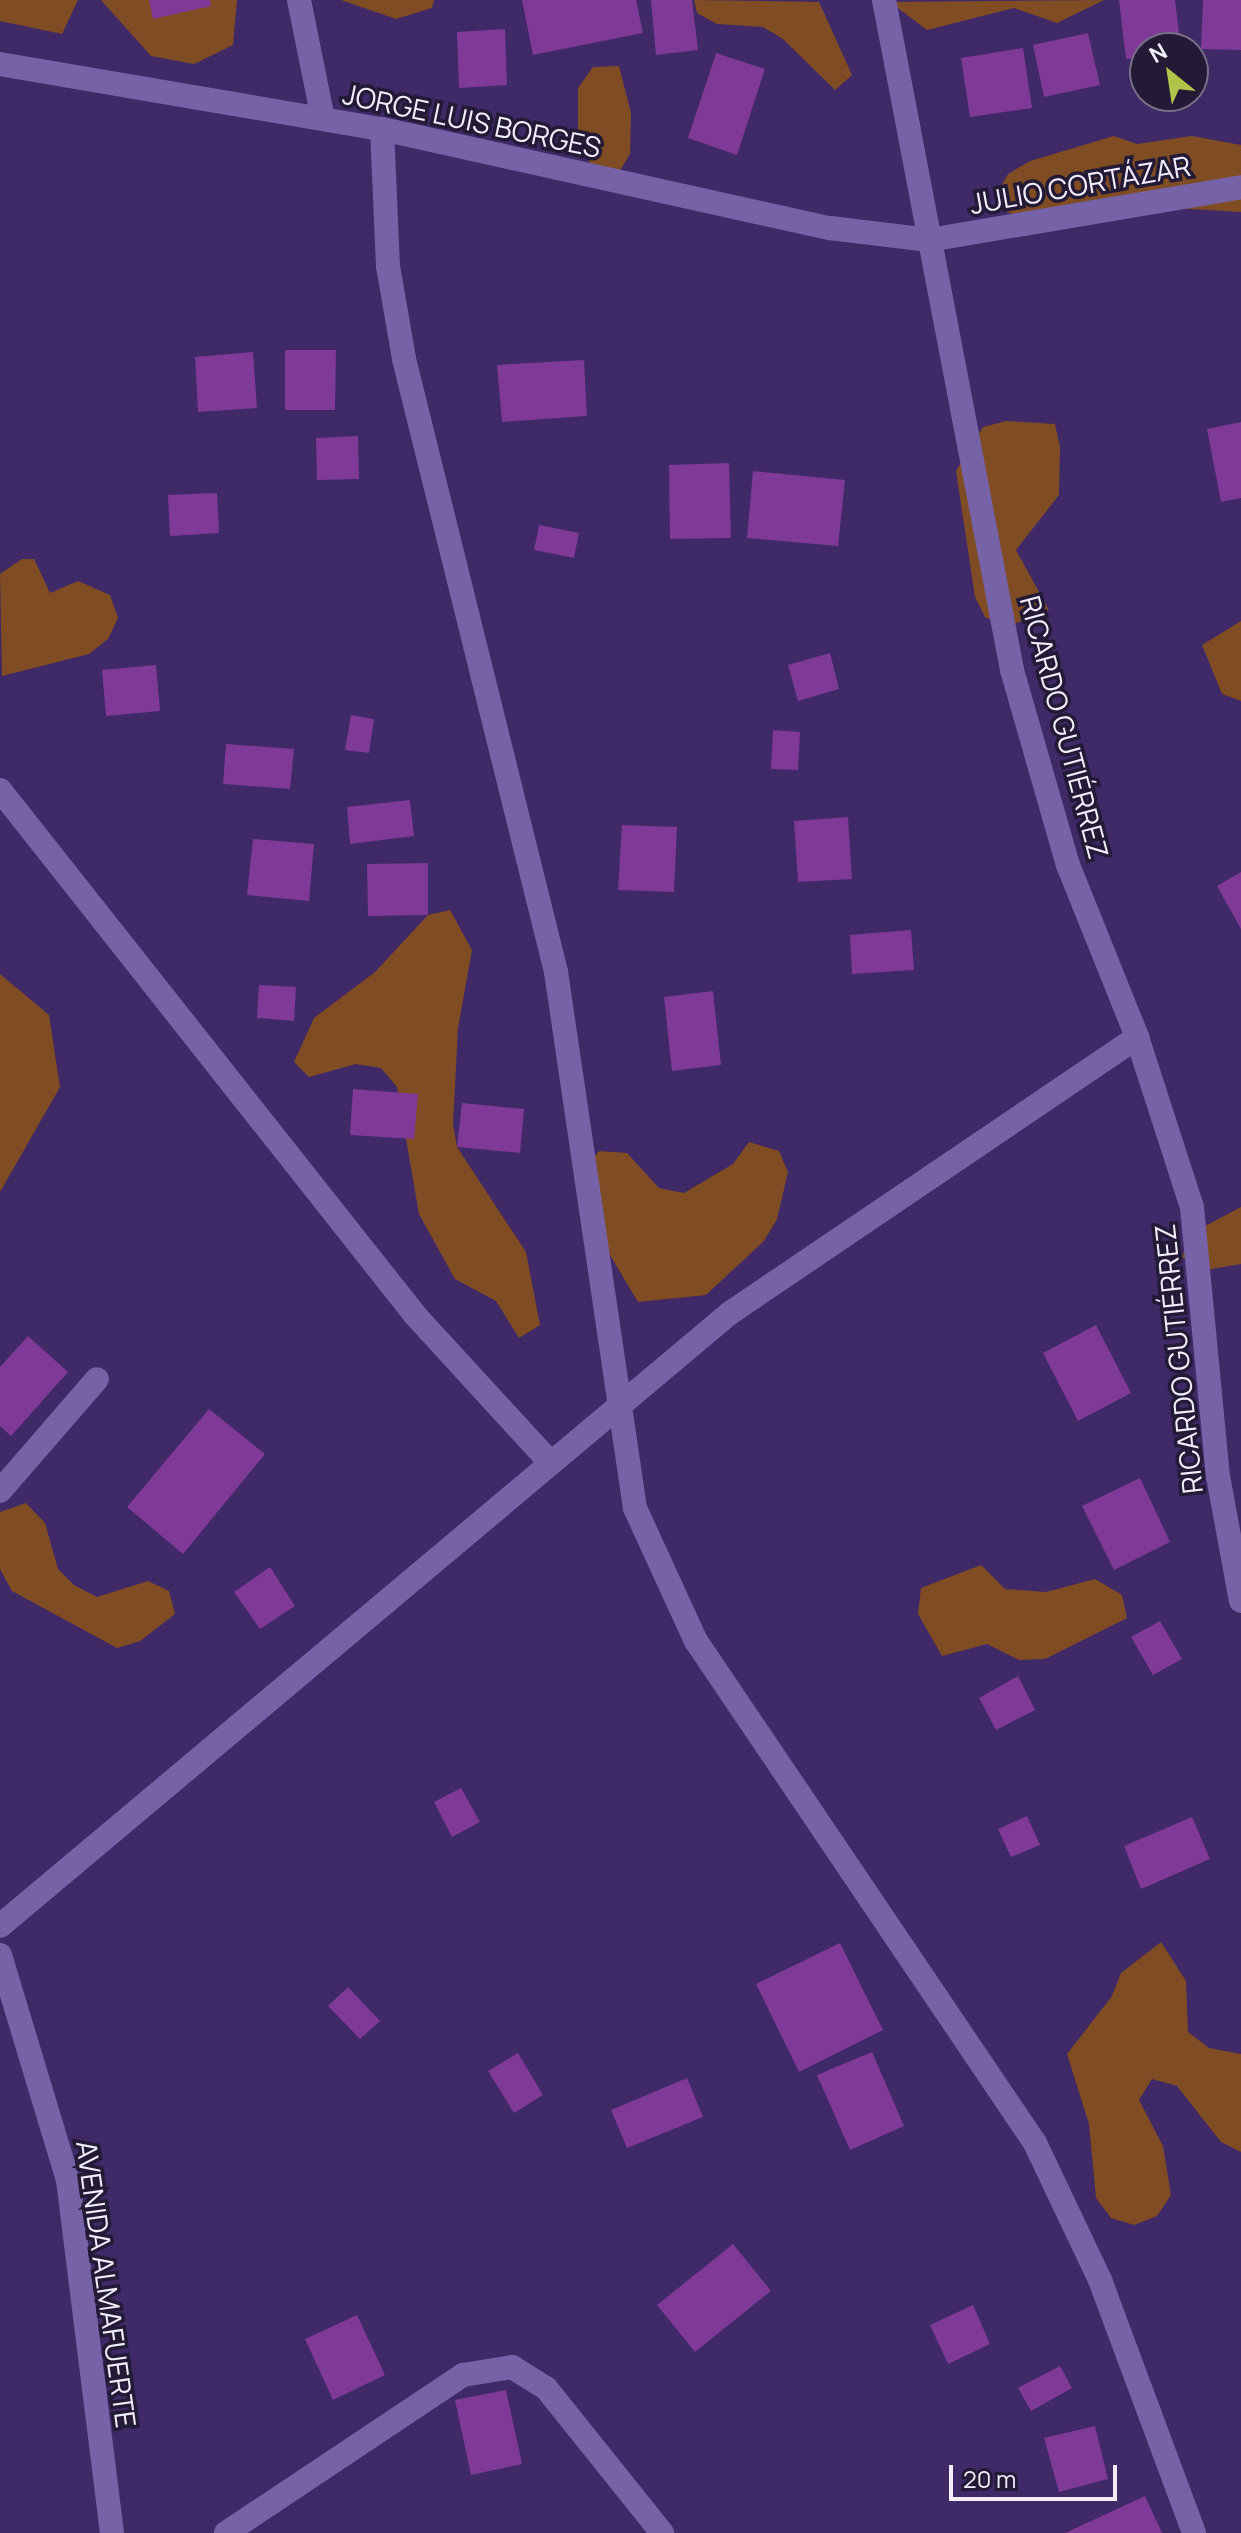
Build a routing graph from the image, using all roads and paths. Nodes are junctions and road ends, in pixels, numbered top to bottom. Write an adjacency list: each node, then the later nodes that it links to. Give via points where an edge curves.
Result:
1 (299, 0): 4 (street)
2 (884, 0): 7 (street, RICARDO GUTIÉRREZ)
3 (0, 64): 4 (street, JORGE LUIS BORGES)
4 (323, 119): 5 (street, JORGE LUIS BORGES)
5 (382, 129): 7 (street, JORGE LUIS BORGES, via 830,228); 11 (street, via 388,266 404,359 556,972)
6 (1241, 187): 7 (street, JULIO CORTÁZAR)
7 (929, 240): 9 (street, RICARDO GUTIÉRREZ, via 1012,670 1068,865)
8 (0, 790): 12 (street, via 415,1315)
9 (1137, 1037): 11 (street, via 730,1313); 14 (street, RICARDO GUTIÉRREZ, via 1192,1207 1218,1476)
10 (97, 1379): 13 (street)
11 (624, 1400): 12 (street); 20 (street, via 635,1508 670,1597 1035,2143 1100,2280)
12 (549, 1461): 15 (street)
13 (0, 1491)
14 (1241, 1601)
15 (0, 1926)
16 (0, 1955): 17 (street, AVENIDA ALMAFUERTE, via 68,2180)
17 (112, 2533)
18 (226, 2533): 19 (street, via 463,2375 512,2367 546,2388)
19 (662, 2533)
20 (1194, 2533)

